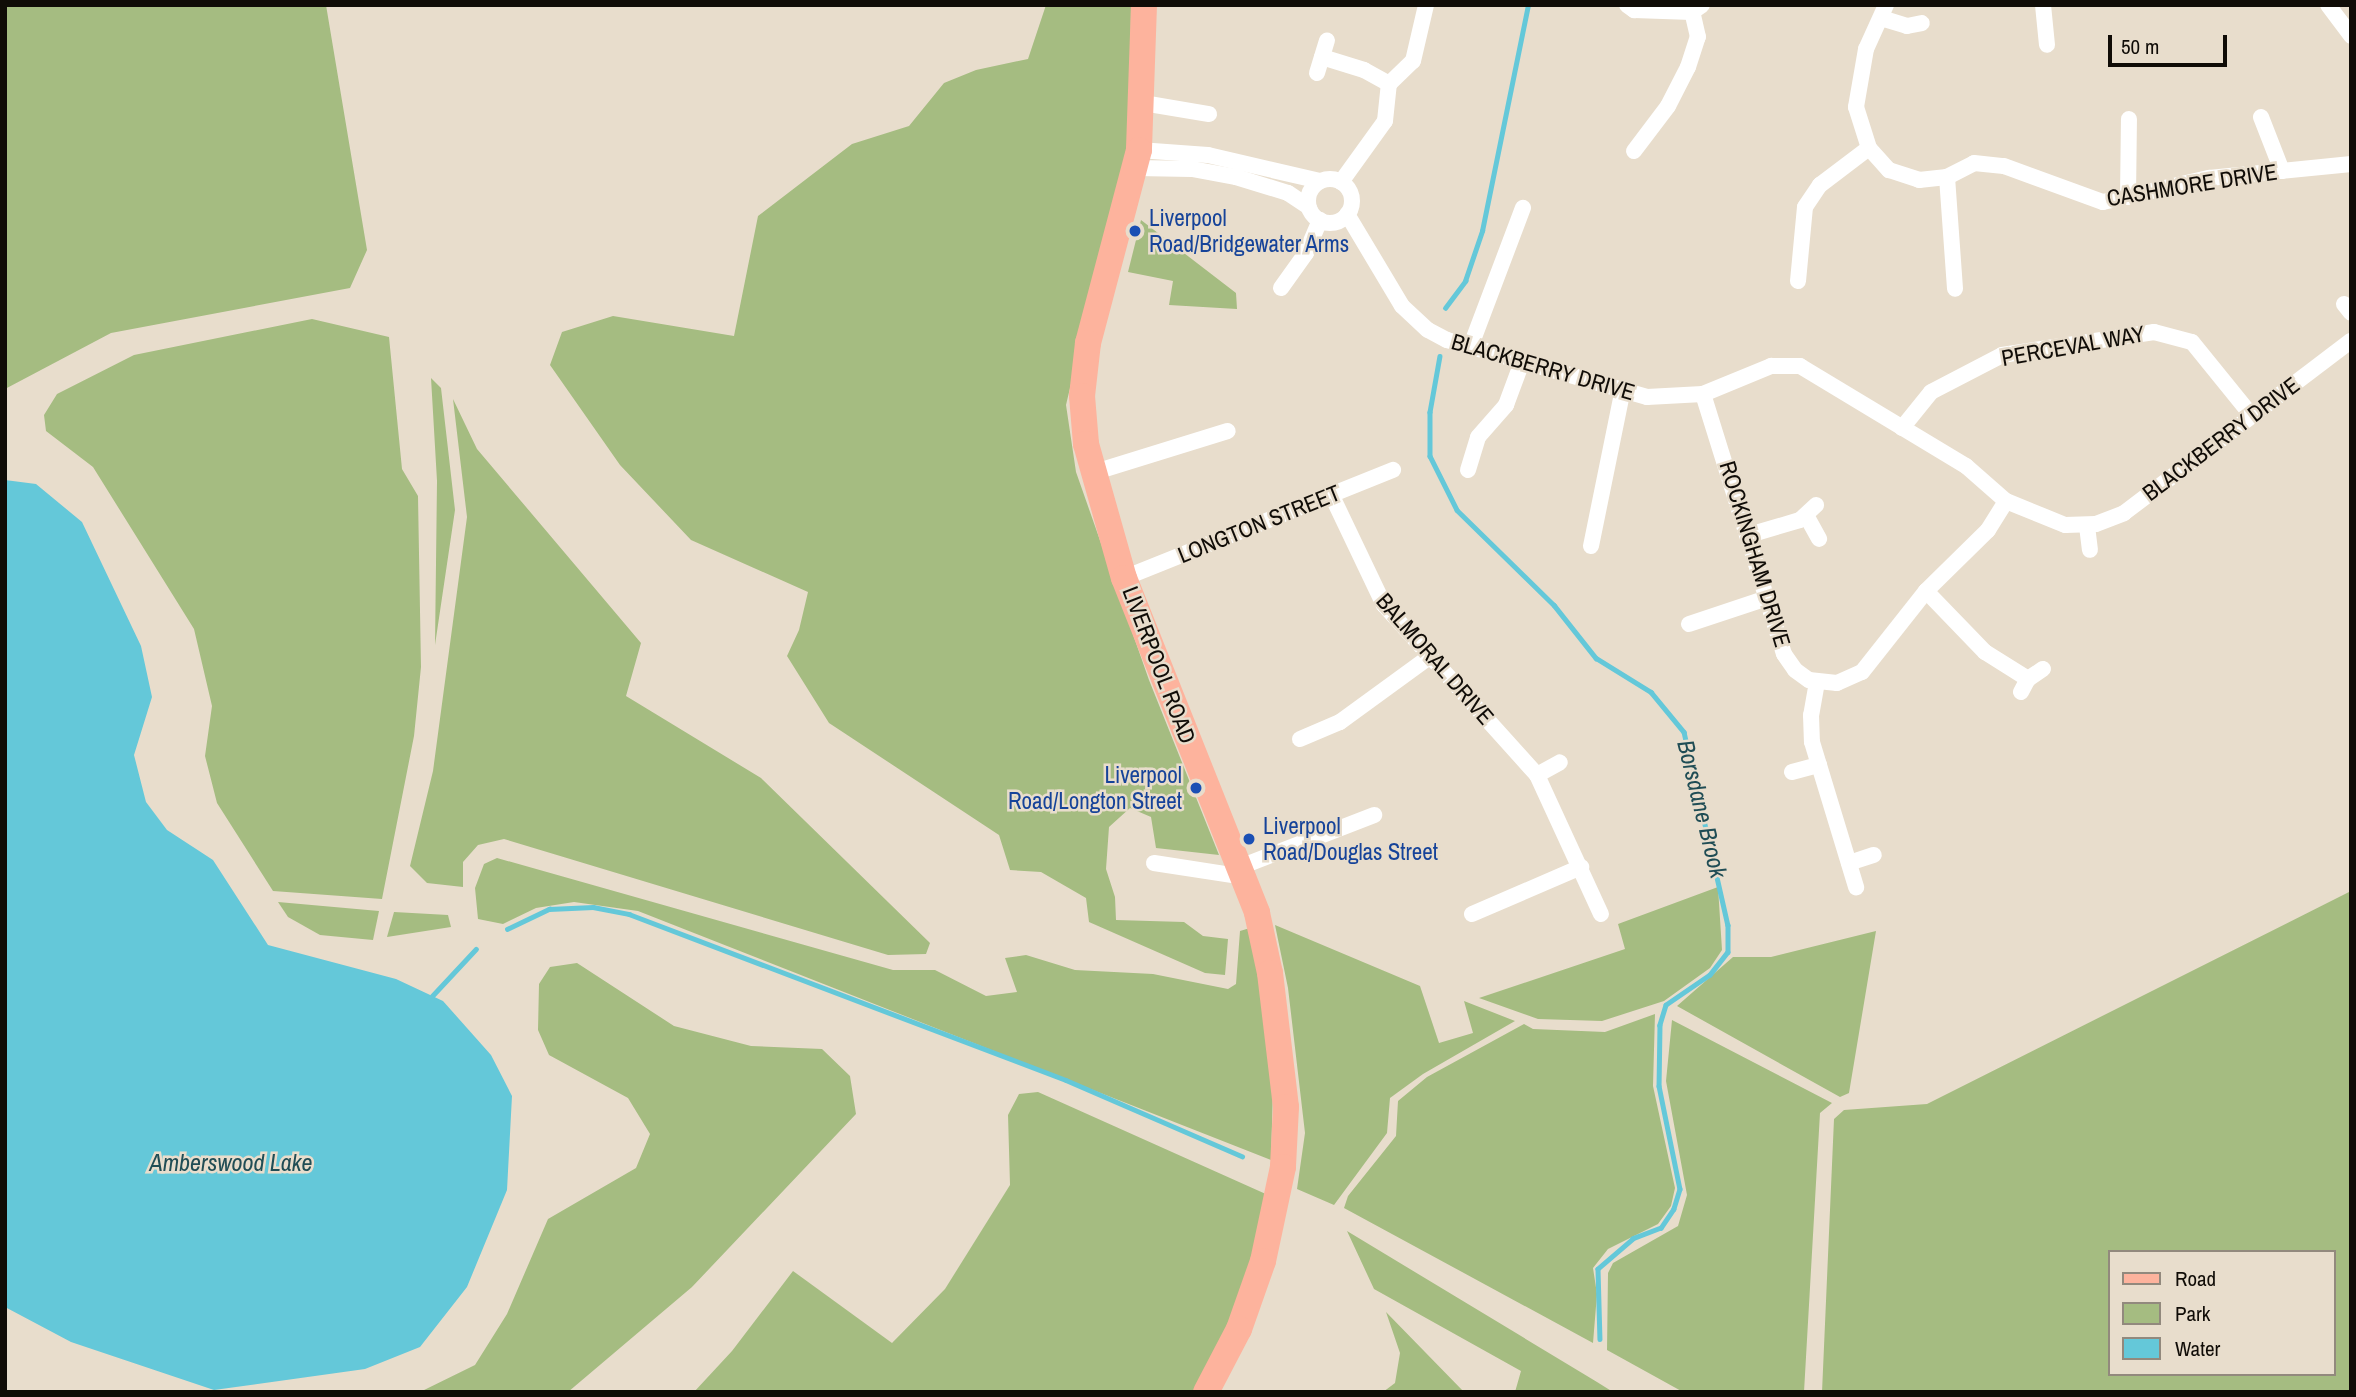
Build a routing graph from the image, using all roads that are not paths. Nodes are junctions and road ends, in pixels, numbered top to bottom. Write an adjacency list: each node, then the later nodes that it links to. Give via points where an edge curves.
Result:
1 (1144, 5): 13 (main road, LIVERPOOL ROAD)
2 (1426, 5): 12 (street, via 1413,61)
3 (1627, 5): 6 (street, via 1634,10)
4 (2043, 5): 10 (street)
5 (2328, 5): 9 (street)
6 (1697, 8): 18 (street, via 1698,37 1688,67 1668,106)
7 (1883, 12): 8 (street, via 1907,26); 17 (street, via 1858,78 1857,107)
8 (1922, 23)
9 (2351, 36)
10 (2047, 46)
11 (1317, 73): 12 (street, via 1324,49)
12 (1389, 84): 24 (street, via 1385,121)
13 (1143, 103): 14 (street); 19 (main road, LIVERPOOL ROAD)
14 (1209, 114)
15 (2261, 117): 21 (street)
16 (2129, 119): 25 (street)
17 (1869, 148): 22 (street, CASHMORE DRIVE, via 1889,170 1919,180); 29 (street, via 1820,185 1805,207)
18 (1634, 151)
19 (1137, 159): 23 (street, via 1208,155); 27 (street, via 1236,177 1288,193); 42 (main road, LIVERPOOL ROAD, via 1088,343 1083,417)
20 (2351, 164): 21 (street, CASHMORE DRIVE)
21 (2282, 171): 25 (street, CASHMORE DRIVE, via 2209,178)
22 (1947, 177): 25 (street, CASHMORE DRIVE, via 1974,163 2004,166 2103,202); 31 (street)
23 (1320, 181): 24 (street); 27 (street, via 1309,195)
24 (1341, 182): 28 (street, via 1351,193)
25 (2129, 197)
26 (1523, 208): 33 (street)
27 (1315, 214): 28 (street, via 1332,222); 30 (street, via 1306,253)
28 (1347, 214): 33 (street, BLACKBERRY DRIVE, via 1402,306 1428,330)
29 (1798, 281)
30 (1281, 288)
31 (1955, 289)
32 (2351, 341): 37 (street, BLACKBERRY DRIVE)
33 (1470, 348): 34 (street, BLACKBERRY DRIVE)
34 (1522, 362): 35 (street, BLACKBERRY DRIVE); 41 (street, via 1506,405 1478,437)
35 (1622, 393): 36 (street, BLACKBERRY DRIVE, via 1666,398); 48 (street)
36 (1703, 394): 38 (street, BLACKBERRY DRIVE, via 1771,366 1790,364 1818,373); 46 (street, ROCKINGHAM DRIVE)
37 (2252, 416): 38 (street, PERCEVAL WAY, via 2188,330 2001,355 1931,393); 45 (street, BLACKBERRY DRIVE, via 2124,513)
38 (1902, 428): 44 (street, BLACKBERRY DRIVE, via 1966,466)
39 (1228, 431): 42 (street)
40 (1393, 470): 43 (street, LONGTON STREET)
41 (1468, 470)
42 (1092, 473): 50 (main road, LIVERPOOL ROAD)
43 (1331, 494): 50 (street, LONGTON STREET); 54 (street, BALMORAL DRIVE, via 1373,588)
44 (2006, 501): 45 (street, BLACKBERRY DRIVE, via 2052,523); 51 (street, via 1988,530)
45 (2087, 526): 49 (street)
46 (1749, 536): 47 (street, via 1811,511); 52 (street, ROCKINGHAM DRIVE)
47 (1819, 539)
48 (1591, 546)
49 (2090, 550)
50 (1124, 578): 67 (main road, LIVERPOOL ROAD)
51 (1926, 591): 55 (street, via 2024,686); 56 (street, via 1861,671 1838,683)
52 (1767, 598): 53 (street); 56 (street, ROCKINGHAM DRIVE, via 1789,662)
53 (1689, 624)
54 (1429, 657): 57 (street, via 1340,722); 61 (street, BALMORAL DRIVE)
55 (2043, 669)
56 (1817, 682): 59 (street, via 1810,725)
57 (1300, 740)
58 (1560, 762): 61 (street)
59 (1819, 765): 60 (street); 65 (street)
60 (1792, 772)
61 (1537, 775): 66 (street, BALMORAL DRIVE)
62 (1374, 815): 67 (street)
63 (1874, 855): 65 (street)
64 (1154, 863): 67 (street)
65 (1849, 863): 68 (street)
66 (1581, 867): 69 (street); 70 (street, BALMORAL DRIVE)
67 (1242, 872): 71 (main road, LIVERPOOL ROAD, via 1270,973 1284,1075 1286,1135 1273,1221 1252,1296)
68 (1856, 887)
69 (1472, 914)
70 (1601, 914)
71 (1206, 1392)

